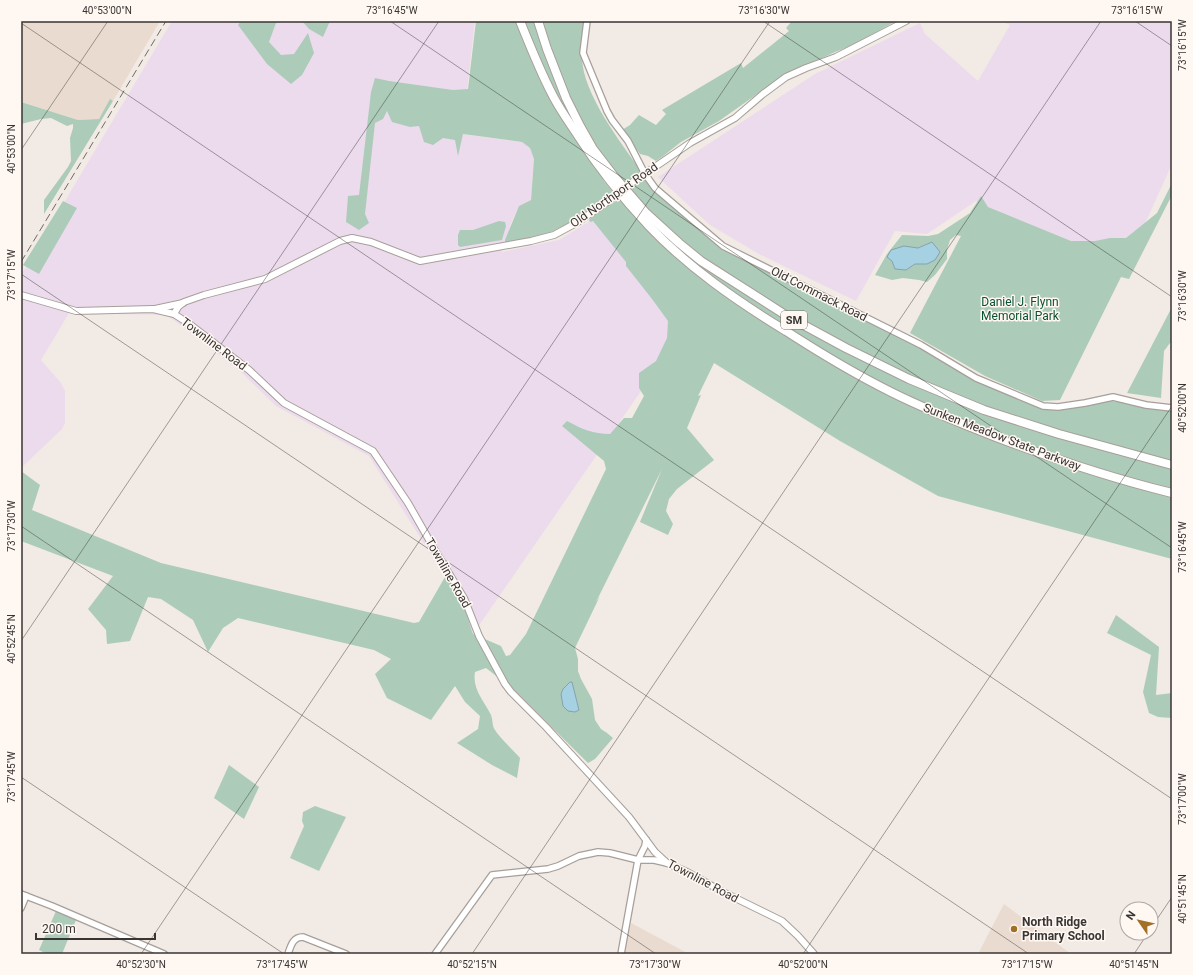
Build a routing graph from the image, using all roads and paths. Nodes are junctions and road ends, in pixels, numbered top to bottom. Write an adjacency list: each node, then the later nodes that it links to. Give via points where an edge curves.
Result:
1 (520, 21): 12 (highway, Sunken Meadow State Parkway / SM, via 553,96 612,184 650,227 686,260 759,315 892,393 949,419 1047,456)
2 (538, 21): 11 (highway, Sunken Meadow State Parkway / SM, via 566,98 593,149 646,213 701,261 787,316 909,379 991,412 1059,434)
3 (587, 21): 5 (street, Old Commack Road, via 583,53 607,111 628,141)
4 (906, 21): 5 (main road, Old Northport Road, via 836,57 786,78 735,118 690,143)
5 (645, 174): 7 (main road, Old Northport Road, bridge, via 578,222 554,235 420,260 371,242 352,238 340,241 265,280); 10 (street, Old Commack Road, via 655,188 723,246 921,345 983,381 1043,406 1058,407 1113,397)
6 (21, 295): 8 (main road, Townline Road, via 76,311)
7 (184, 302): 8 (main road, Old Northport Road); 9 (main road)
8 (153, 309): 9 (main road, Townline Road)
9 (174, 314): 13 (main road, Townline Road, via 249,370 284,403 373,450 408,503 464,598 479,636 504,684 629,817)
10 (1172, 408)
11 (1172, 465)
12 (1172, 493)
13 (646, 840): 14 (street); 15 (main road, Townline Road)
14 (638, 860): 15 (street); 21 (street, via 610,853 589,853 548,869 492,875); 22 (street)
15 (667, 863): 23 (main road, Townline Road, via 782,921)
16 (23, 895): 17 (street); 18 (street)
17 (21, 908)
18 (164, 954)
19 (288, 954): 20 (street, via 298,937)
20 (346, 954)
21 (435, 954)
22 (621, 954)
23 (814, 954)

